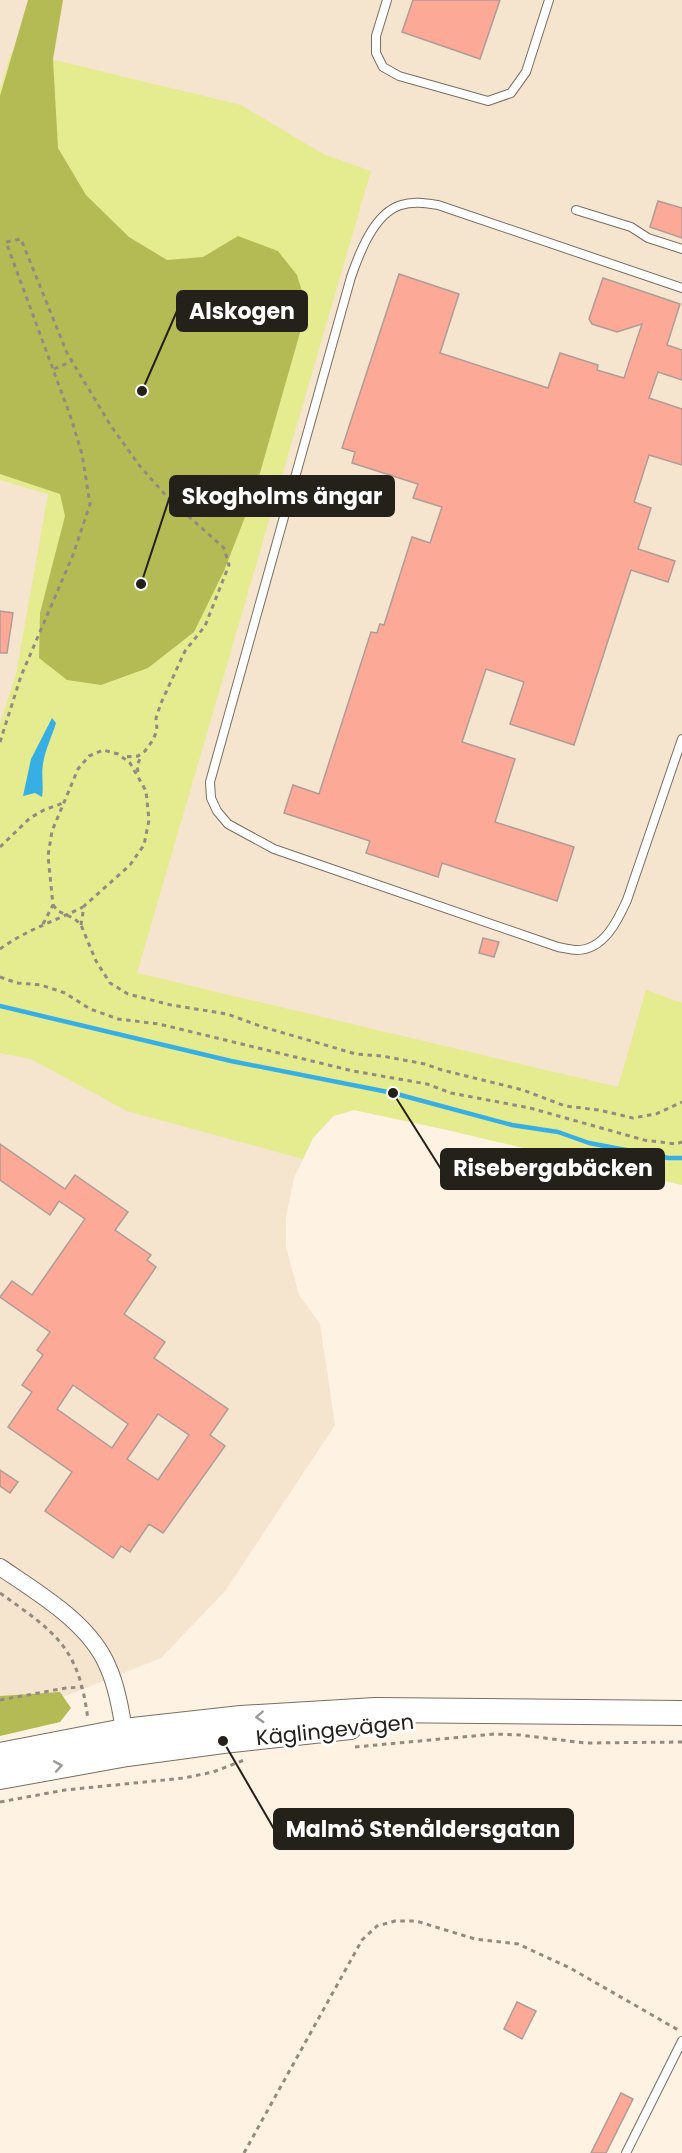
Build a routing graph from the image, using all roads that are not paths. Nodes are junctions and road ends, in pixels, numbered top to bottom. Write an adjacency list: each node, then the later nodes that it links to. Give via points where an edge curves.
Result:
1 (387, 0): 2 (lane, via 376,36 376,53 383,67 399,76 488,101 511,93 526,72)
2 (549, 0)
3 (576, 210): 4 (lane, via 631,227 648,238)
4 (682, 249)
5 (682, 288): 6 (lane, via 438,205 399,205 386,215 359,252 351,277 210,782 211,798 228,824 274,849 558,947 578,950 592,948 617,922)
6 (682, 739)
7 (0, 1567): 9 (street, via 78,1624 98,1647 114,1682)
8 (682, 1713): 9 (main road, Käglingevägen, via 529,1713 224,1741)
9 (126, 1742): 10 (main road, Käglingevägen); 11 (main road, Käglingevägen, one-way to 9)
10 (0, 1755)
11 (0, 1777)
12 (682, 2041): 13 (lane)
13 (626, 2153)

